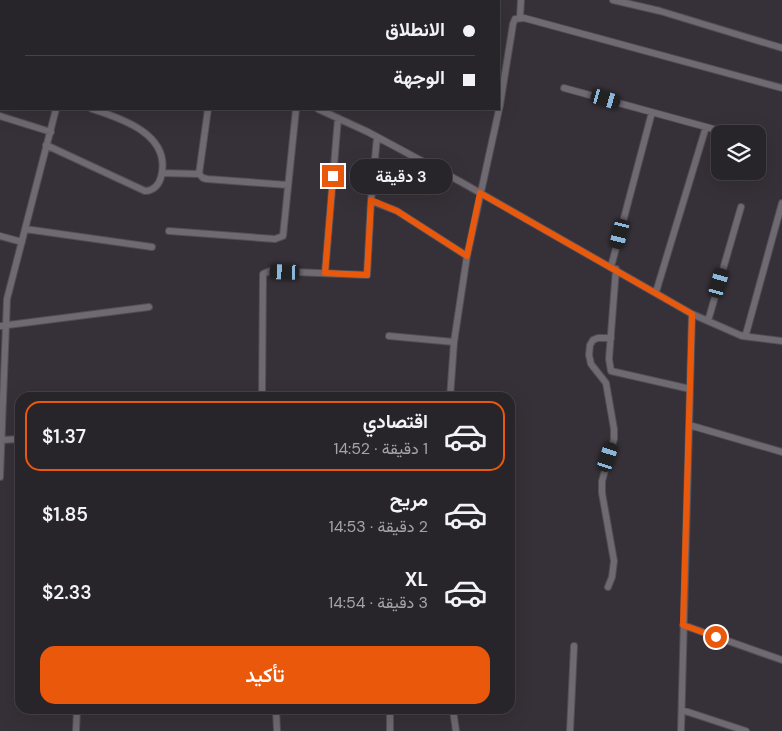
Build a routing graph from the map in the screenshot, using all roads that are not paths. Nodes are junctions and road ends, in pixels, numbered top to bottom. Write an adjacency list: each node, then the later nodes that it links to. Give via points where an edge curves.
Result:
1 (521, 0): 3 (street)
2 (613, 0): 4 (street)
3 (520, 18): 6 (street); 7 (street, via 513,24)
4 (782, 48)
5 (564, 88): 14 (street)
6 (782, 88)
7 (500, 105)
8 (56, 110): 19 (street)
9 (95, 110): 22 (street, via 129,122 149,135 161,154)
10 (208, 110): 23 (street)
11 (296, 110): 24 (street)
12 (320, 110): 16 (street)
13 (499, 110): 25 (street)
14 (652, 112): 17 (street); 35 (street)
15 (0, 116): 19 (street)
16 (338, 118): 20 (street); 36 (street)
17 (706, 127): 18 (street); 37 (street)
18 (711, 128)
19 (51, 132): 21 (street)
20 (377, 137): 25 (street); 26 (street)
21 (46, 145): 22 (street, via 145,191 156,186); 29 (street)
22 (162, 173): 23 (street)
23 (199, 174): 24 (street, via 207,179)
24 (288, 185): 30 (street, via 280,238)
25 (480, 193): 34 (street); 35 (street)
26 (371, 200): 34 (street, via 397,211); 36 (street, via 367,275)
27 (782, 203): 43 (street, via 746,334)
28 (741, 207): 40 (street)
29 (25, 229): 32 (street); 33 (street)
30 (169, 231)
31 (0, 236): 32 (street)
32 (22, 242): 41 (street)
33 (152, 247)
34 (467, 256): 45 (street)
35 (614, 268): 37 (street); 44 (street)
36 (325, 273): 48 (street, via 270,271 262,277)
37 (656, 292): 39 (street)
38 (149, 307): 41 (street)
39 (692, 314): 40 (street); 47 (street)
40 (708, 321): 43 (street)
41 (3, 326): 50 (street)
42 (389, 336): 45 (street)
43 (742, 336): 46 (street)
44 (611, 338): 47 (street, via 611,371); 57 (street, via 593,340 589,354 591,364 606,384 614,429 602,481 614,561)
45 (454, 342): 49 (street)
46 (782, 342)
47 (690, 389): 51 (street)
48 (262, 392)
49 (450, 392)
50 (1, 412): 53 (street)
51 (689, 425): 54 (street); 58 (street)
52 (15, 439): 53 (street)
53 (1, 440): 55 (street)
54 (782, 452)
55 (0, 469): 56 (street)
56 (0, 477)
57 (608, 587)
58 (683, 625): 60 (street); 61 (street)
59 (574, 646): 70 (street)
60 (782, 660)
61 (682, 710): 71 (street); 72 (street)
62 (77, 714): 66 (street)
63 (276, 714): 67 (street)
64 (390, 714): 68 (street)
65 (454, 714): 69 (street)
66 (76, 731)
67 (278, 731)
68 (390, 731)
69 (456, 731)
70 (570, 731)
71 (681, 731)
72 (746, 731)

